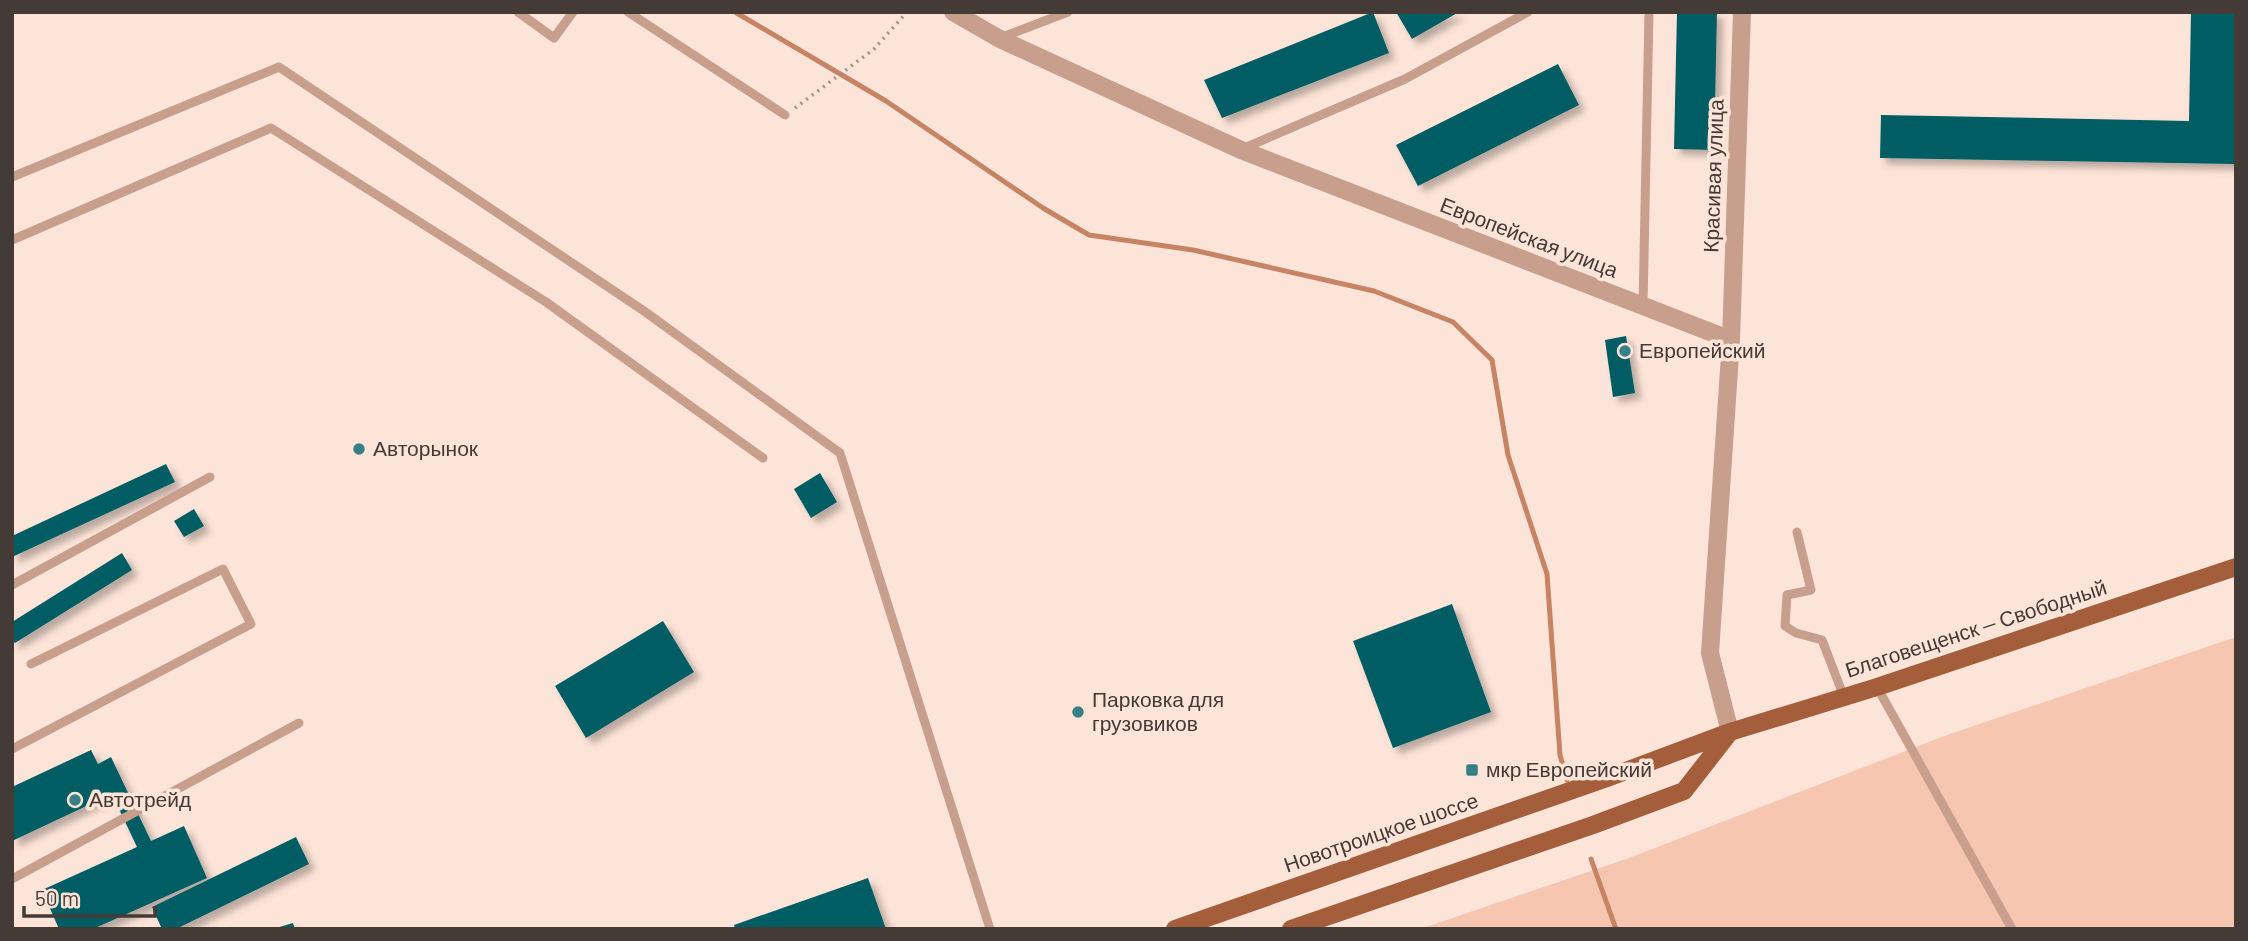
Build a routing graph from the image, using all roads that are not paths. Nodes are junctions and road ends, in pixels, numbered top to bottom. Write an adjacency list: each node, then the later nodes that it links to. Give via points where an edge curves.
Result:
1 (518, 12): 2 (lane, via 554,38)
2 (573, 12)
3 (628, 12): 10 (lane)
4 (953, 12): 9 (street, Европейская улица)
5 (1068, 12): 9 (lane)
6 (1528, 12): 11 (lane, via 1405,79)
7 (1649, 12): 14 (lane)
8 (1742, 12): 15 (street, Красивая улица)
9 (998, 38): 11 (street, Европейская улица)
10 (785, 115)
11 (1241, 150): 14 (street, Европейская улица)
12 (12, 177): 28 (lane, via 279,66 644,311 841,453)
13 (12, 240): 16 (lane, via 271,128 546,302)
14 (1643, 306): 15 (street, Европейская улица)
15 (1731, 340): 25 (street, via 1710,653)
16 (763, 458)
17 (210, 477): 20 (lane)
18 (1797, 533): 23 (lane, via 1811,590 1787,596 1785,626 1822,639)
19 (2236, 567): 22 (main road, Благовещенск — Свободный)
20 (12, 585)
21 (31, 664): 26 (lane, via 223,569 251,624)
22 (1877, 687): 23 (main road, Благовещенск — Свободный); 31 (lane)
23 (1844, 697): 25 (main road, Благовещенск — Свободный)
24 (299, 723): 27 (lane)
25 (1730, 732): 29 (main road, Новотроицкое шоссе); 30 (main road, via 1684,791)
26 (12, 750)
27 (12, 879)
28 (990, 929)
29 (1175, 929)
30 (1291, 929)
31 (2012, 929)

